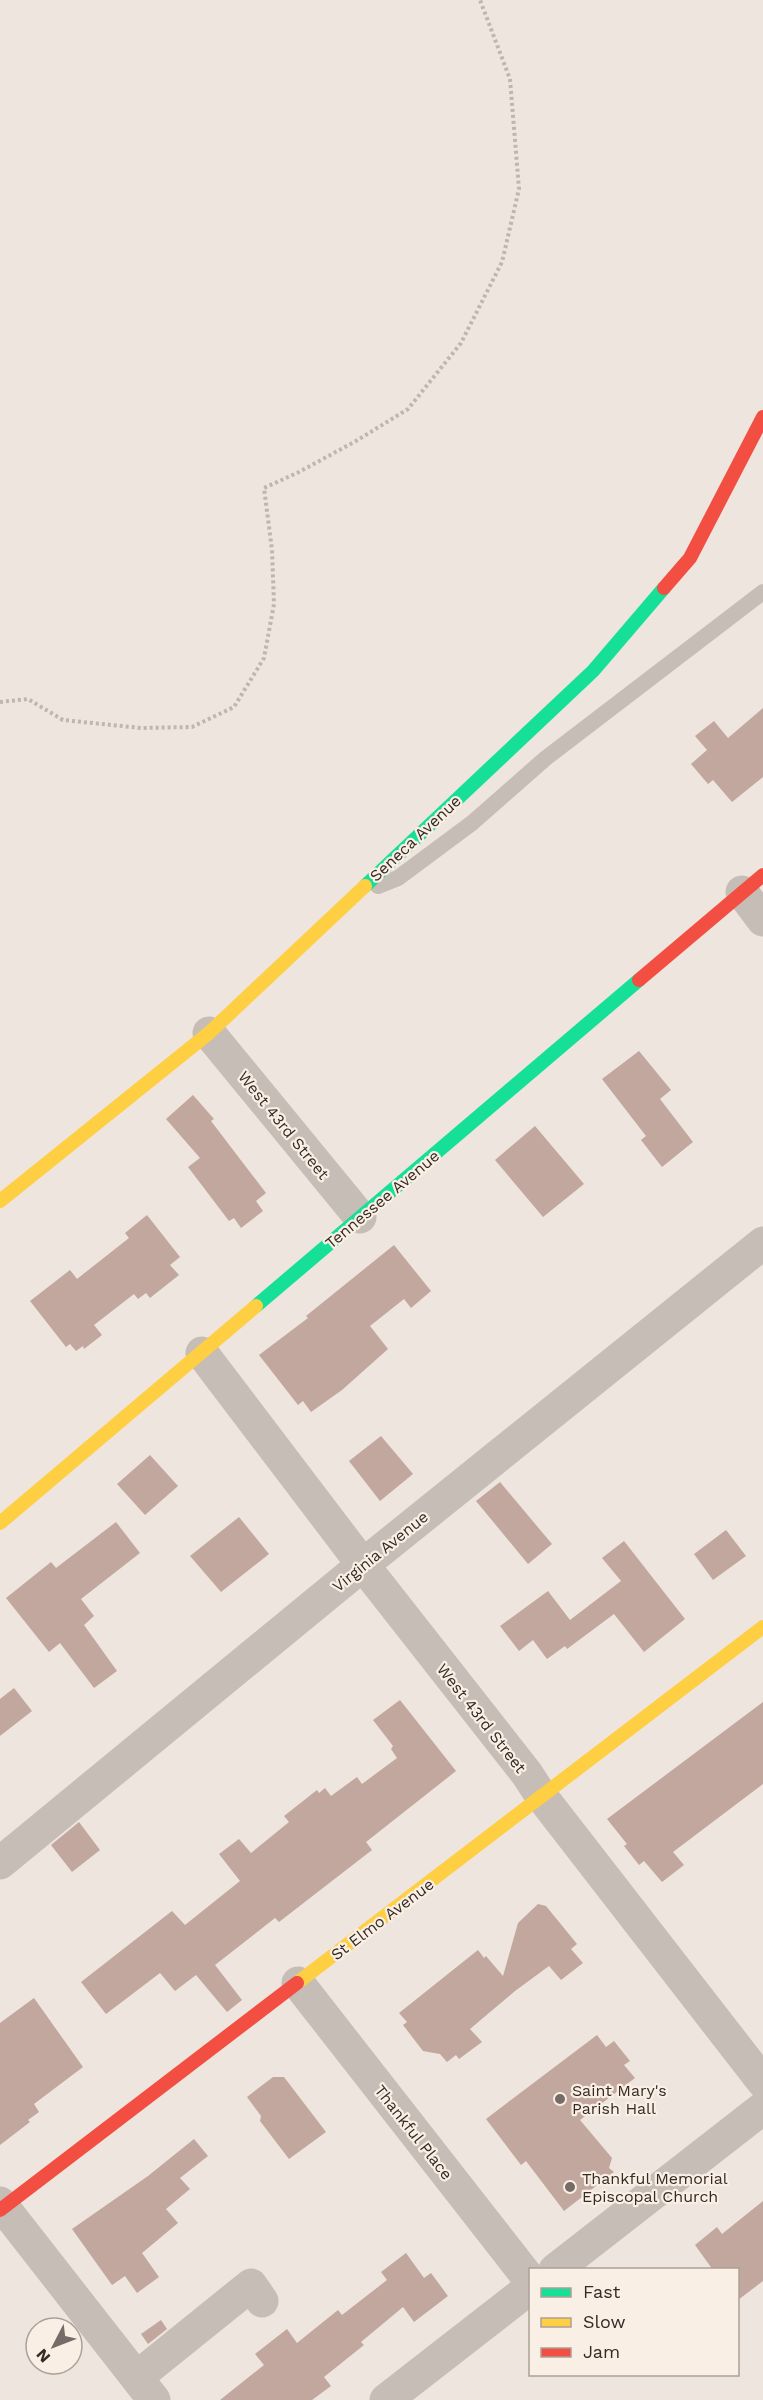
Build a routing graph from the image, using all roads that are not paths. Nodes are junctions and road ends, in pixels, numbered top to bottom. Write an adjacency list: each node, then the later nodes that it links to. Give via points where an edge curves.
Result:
1 (763, 417): 4 (street, Seneca Avenue, via 690,558 593,671)
2 (763, 592): 4 (lane, via 546,758 472,823 399,878)
3 (752, 884): 5 (street); 8 (street, Tennessee Avenue)
4 (354, 895): 6 (street, Seneca Avenue)
5 (763, 920)
6 (208, 1033): 7 (street, Seneca Avenue); 8 (street, West 43rd Street)
7 (0, 1201)
8 (360, 1217): 10 (street, Tennessee Avenue)
9 (763, 1242): 12 (street, Virginia Avenue)
10 (202, 1353): 11 (street, Tennessee Avenue); 12 (street, West 43rd Street)
11 (0, 1523)
12 (363, 1565): 14 (street, West 43rd Street); 15 (street, Virginia Avenue)
13 (763, 1627): 14 (street, St Elmo Avenue)
14 (542, 1797): 16 (street, St Elmo Avenue); 17 (street, West 43rd Street)
15 (0, 1863)
16 (298, 1983): 19 (street, St Elmo Avenue); 21 (street, Thankful Place)
17 (763, 2082)
18 (763, 2108): 20 (street)
19 (1, 2207): 24 (street)
20 (558, 2268)
21 (529, 2277)
22 (529, 2290): 25 (street)
23 (262, 2301): 24 (street, via 251,2285)
24 (145, 2389)
25 (386, 2400)

